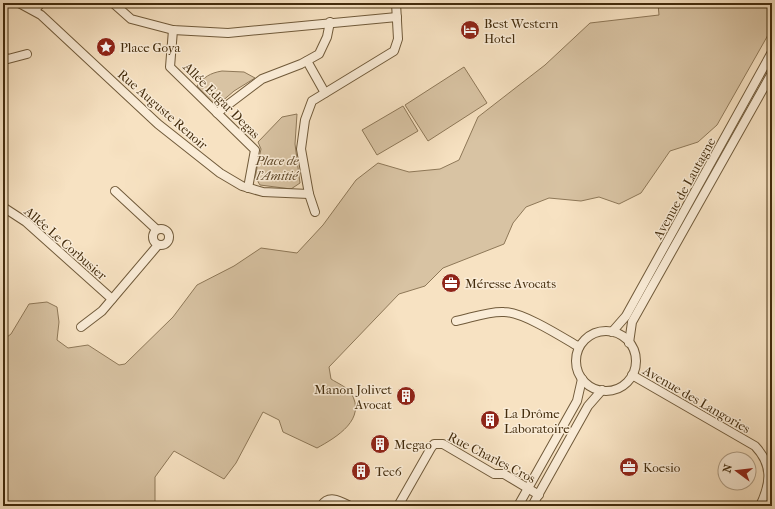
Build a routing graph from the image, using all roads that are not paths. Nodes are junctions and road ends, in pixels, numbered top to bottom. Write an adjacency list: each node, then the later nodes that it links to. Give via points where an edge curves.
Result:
1 (19, 3): 5 (street, Rue Auguste Renoir)
2 (42, 3): 5 (street)
3 (113, 3): 8 (street, via 131,19)
4 (396, 3): 6 (street)
5 (35, 10): 16 (street, Rue Auguste Renoir, via 158,124 220,173)
6 (397, 17): 7 (street); 14 (street, via 398,39 394,51)
7 (330, 22): 8 (street, via 303,27 228,33); 12 (street, via 327,37 319,54)
8 (173, 30): 15 (street, Allée Edgar Degas, via 170,66)
9 (772, 52): 26 (street, Avenue de Lautagne, via 626,316)
10 (27, 54): 11 (street, via 8,59)
11 (3, 56)
12 (307, 60): 14 (street); 15 (street, via 262,79)
13 (772, 73): 27 (street, Avenue de Lautagne, via 632,322)
14 (325, 93): 18 (street, via 312,101 305,120 301,149)
15 (218, 113): 16 (street, Allée Edgar Degas, via 255,150)
16 (248, 188): 18 (street, Rue Auguste Renoir, via 263,192)
17 (115, 191): 21 (street)
18 (309, 194): 20 (street)
19 (3, 207): 23 (street, Allée Le Corbusier, via 26,222)
20 (315, 212)
21 (156, 230): 22 (street, via 153,240); 22 (street, via 164,229 169,234 169,240 165,245)
22 (158, 245): 23 (street)
23 (112, 299): 25 (street, via 102,311)
24 (456, 321): 28 (street, via 510,312)
25 (81, 327)
26 (612, 332): 27 (street); 28 (street, via 593,334)
27 (629, 342): 29 (street, via 636,359)
28 (580, 347): 30 (street, via 577,353 577,367)
29 (632, 375): 31 (street, via 616,389); 39 (street, Avenue des Langories, via 755,446 764,456 769,472 767,488)
30 (582, 379): 31 (street); 32 (street, via 577,401)
31 (602, 390): 33 (street, via 588,406)
32 (528, 489): 33 (street, Rue Charles Cros); 36 (street, Rue Charles Cros, via 504,474 494,474 443,444 438,444 430,448); 37 (street)
33 (539, 495): 38 (street)
34 (321, 506): 35 (street, via 327,500 335,499)
35 (350, 506)
36 (398, 506)
37 (518, 506)
38 (532, 506)
39 (760, 506)

